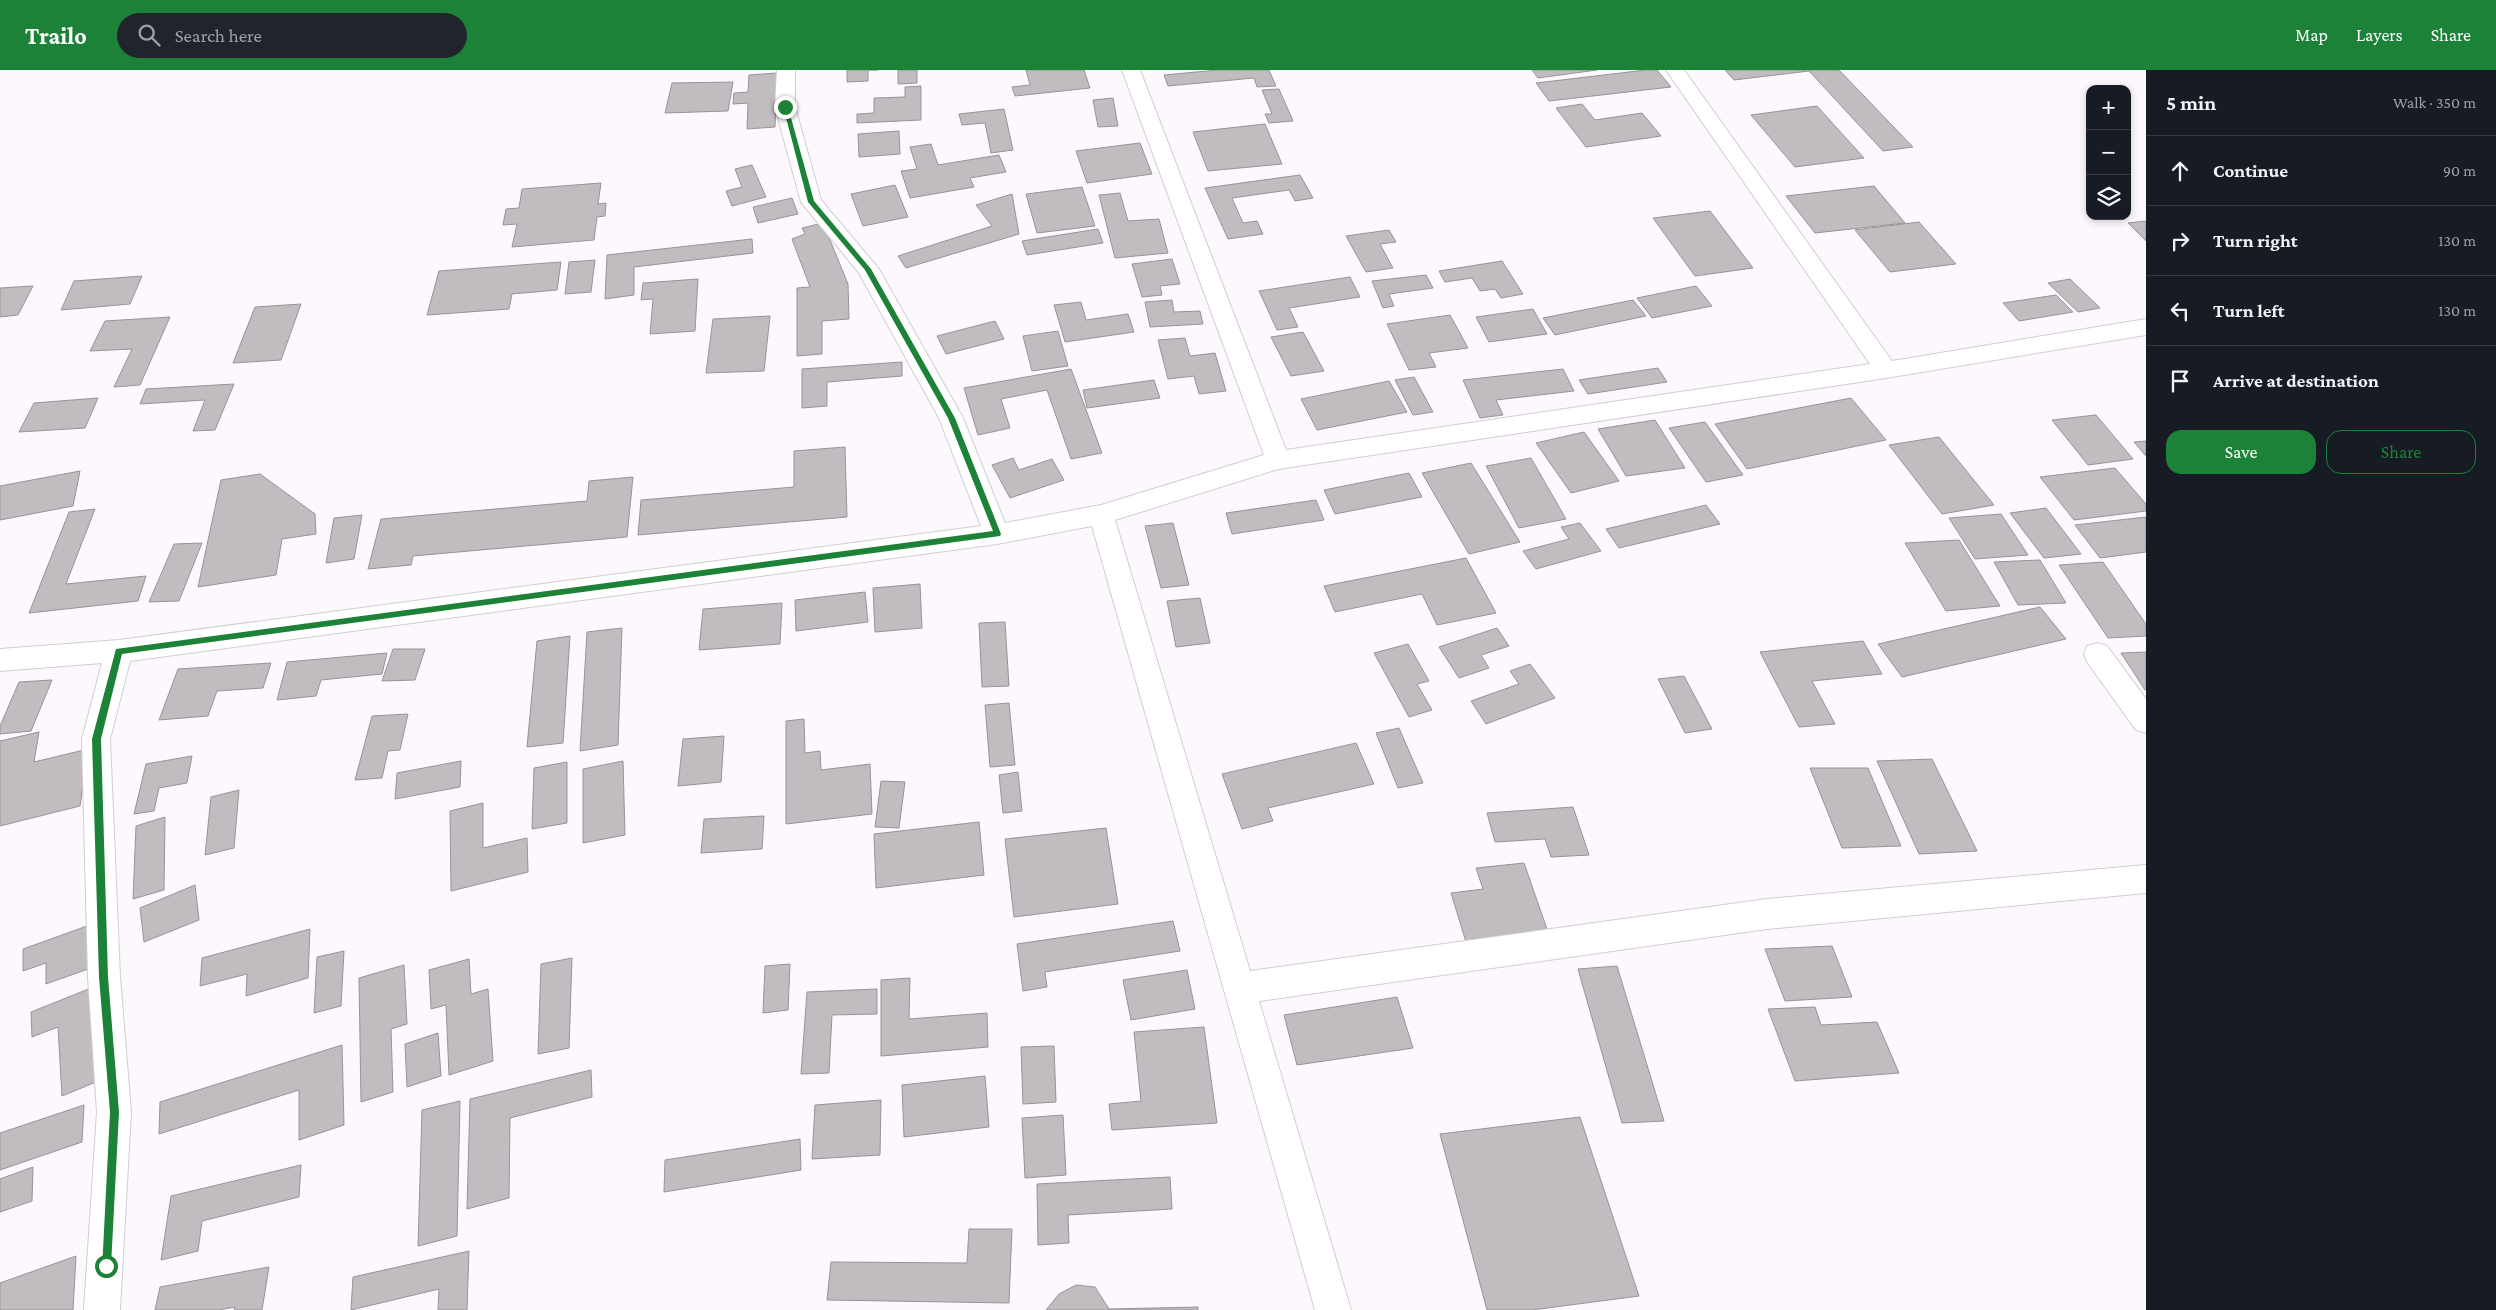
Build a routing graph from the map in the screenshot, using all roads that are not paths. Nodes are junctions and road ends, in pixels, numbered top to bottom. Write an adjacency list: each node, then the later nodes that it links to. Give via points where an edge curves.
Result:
1 (786, 70): 8 (street, via 785,107 812,202 868,269 905,335 951,418)
2 (1132, 70): 6 (street)
3 (1675, 70): 5 (street)
4 (2146, 327): 5 (street)
5 (1886, 370): 6 (street)
6 (1278, 460): 7 (street)
7 (1101, 515): 8 (street); 14 (street)
8 (997, 534): 9 (street)
9 (119, 651): 11 (street); 15 (street, via 96,739 104,977 114,1112)
10 (2097, 654): 12 (street)
11 (0, 660)
12 (2146, 721)
13 (2146, 879): 14 (street, via 1767,914)
14 (1238, 988): 16 (street)
15 (102, 1310)
16 (1333, 1310)

